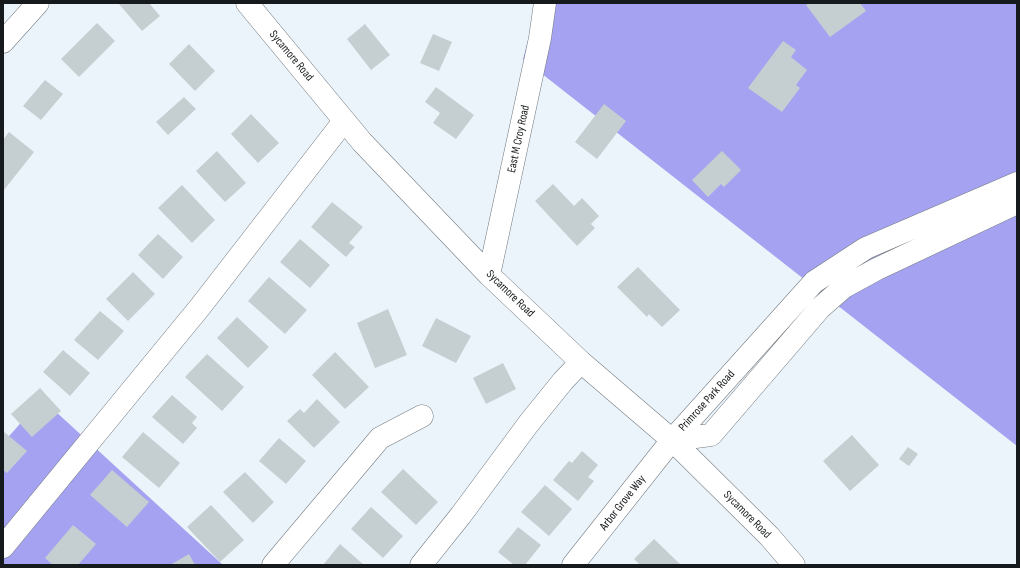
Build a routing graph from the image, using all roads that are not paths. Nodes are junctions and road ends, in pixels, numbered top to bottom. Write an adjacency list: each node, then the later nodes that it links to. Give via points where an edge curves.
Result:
1 (247, 3): 5 (street, Sycamore Road)
2 (544, 3): 10 (street, East M Croy Road, via 540,38)
3 (31, 5): 4 (street)
4 (3, 42)
5 (344, 121): 10 (street, Sycamore Road); 16 (street, via 200,307)
6 (1017, 183): 8 (street, Primrose Park Road)
7 (1017, 203): 9 (street, Primrose Park Road)
8 (866, 248): 9 (street); 12 (street, Primrose Park Road, via 814,282)
9 (877, 269): 13 (street, Primrose Park Road, via 844,287 820,308)
10 (489, 275): 11 (street, Sycamore Road)
11 (581, 362): 15 (street, Sycamore Road); 19 (street, via 529,423)
12 (734, 371): 13 (street); 15 (street, Primrose Park Road)
13 (753, 386): 15 (street, Primrose Park Road, via 711,435)
14 (422, 416): 18 (street, via 380,438)
15 (672, 440): 17 (street, Arbor Grove Way); 20 (street, Sycamore Road, via 769,536)
16 (3, 547)
17 (575, 564)
18 (273, 565)
19 (421, 565)
20 (794, 565)

